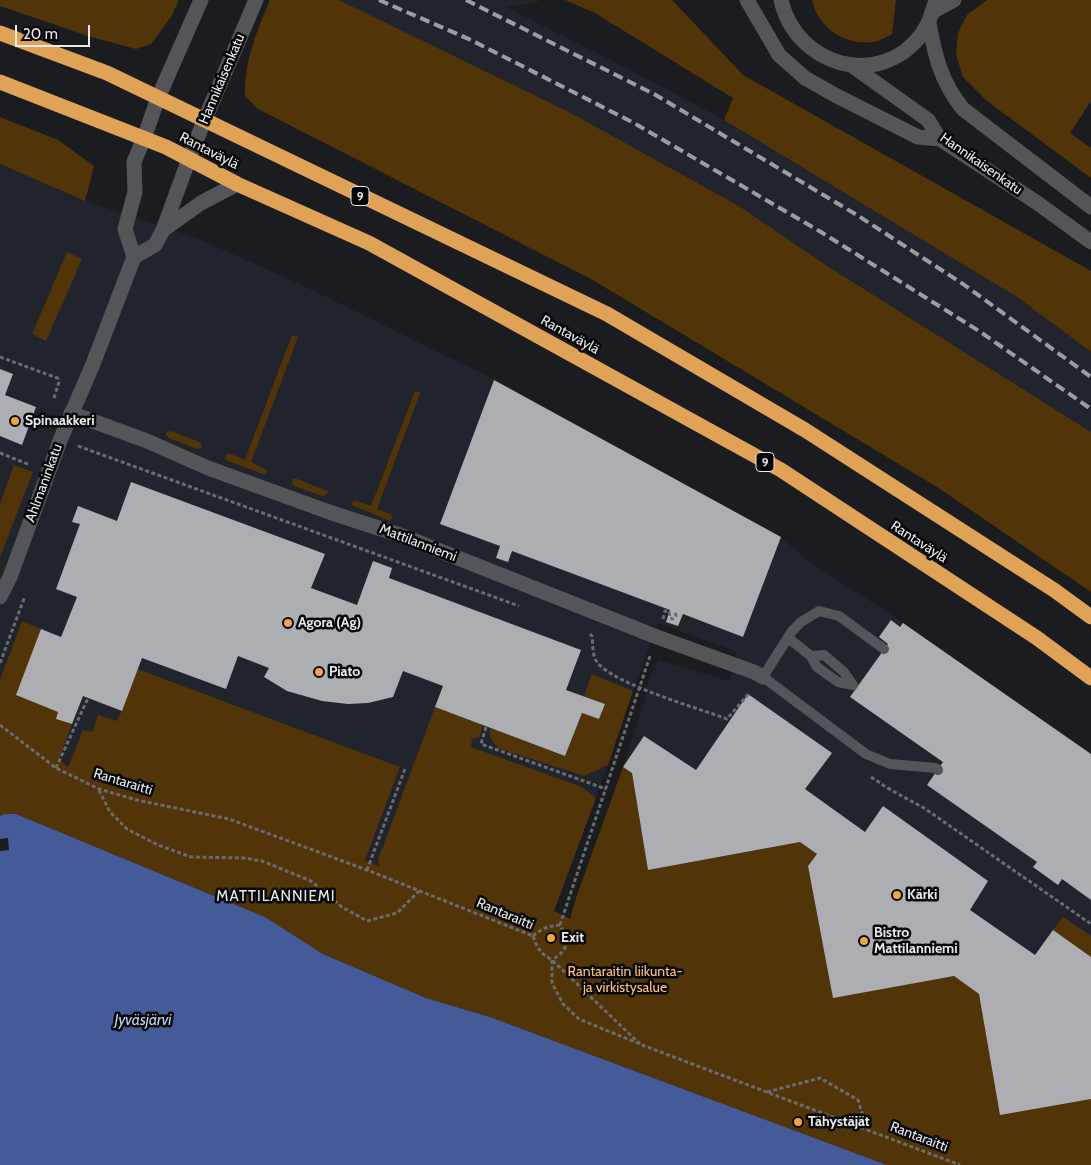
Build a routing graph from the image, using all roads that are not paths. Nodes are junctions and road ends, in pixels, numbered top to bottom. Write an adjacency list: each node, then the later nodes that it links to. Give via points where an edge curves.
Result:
1 (201, 0): 10 (street)
2 (256, 0): 11 (street, Hannikaisenkatu)
3 (746, 0): 13 (street, via 779,55 805,78 918,137)
4 (781, 0): 8 (street, via 792,29 804,43 836,62)
5 (954, 0): 6 (street)
6 (933, 12): 8 (street, via 915,41 897,56); 16 (street, via 940,69 950,93 963,109)
7 (0, 33): 10 (highway, Rantaväylä / 9, via 107,74)
8 (851, 65): 13 (street, Hannikaisenkatu, via 928,120)
9 (0, 82): 12 (highway, Rantaväylä / 9)
10 (158, 98): 11 (highway, Rantaväylä / 9); 12 (street)
11 (204, 120): 14 (street, Hannikaisenkatu); 22 (highway, Rantaväylä / 9, via 607,314 806,430)
12 (144, 138): 14 (highway, Rantaväylä / 9); 19 (street, via 134,162 134,192 125,229)
13 (940, 139): 18 (street, Hannikaisenkatu)
14 (189, 159): 15 (highway, Rantaväylä / 9); 17 (street)
15 (237, 184): 17 (street, via 201,203); 27 (highway, Rantaväylä / 9, via 369,243 781,470 1037,638)
16 (1091, 206)
17 (163, 230): 19 (street, via 155,246)
18 (1091, 242)
19 (134, 257): 20 (street, Ahlmaninkatu)
20 (71, 413): 21 (street, Ahlmaninkatu); 26 (street, Mattilanniemi, via 208,468 400,535)
21 (0, 598)
22 (1091, 617)
23 (788, 638): 24 (lane, via 801,622 819,611 839,616); 25 (lane); 26 (lane)
24 (884, 649)
25 (811, 656)
26 (762, 677): 28 (lane, via 866,754 890,764)
27 (1091, 678)
28 (938, 770)

